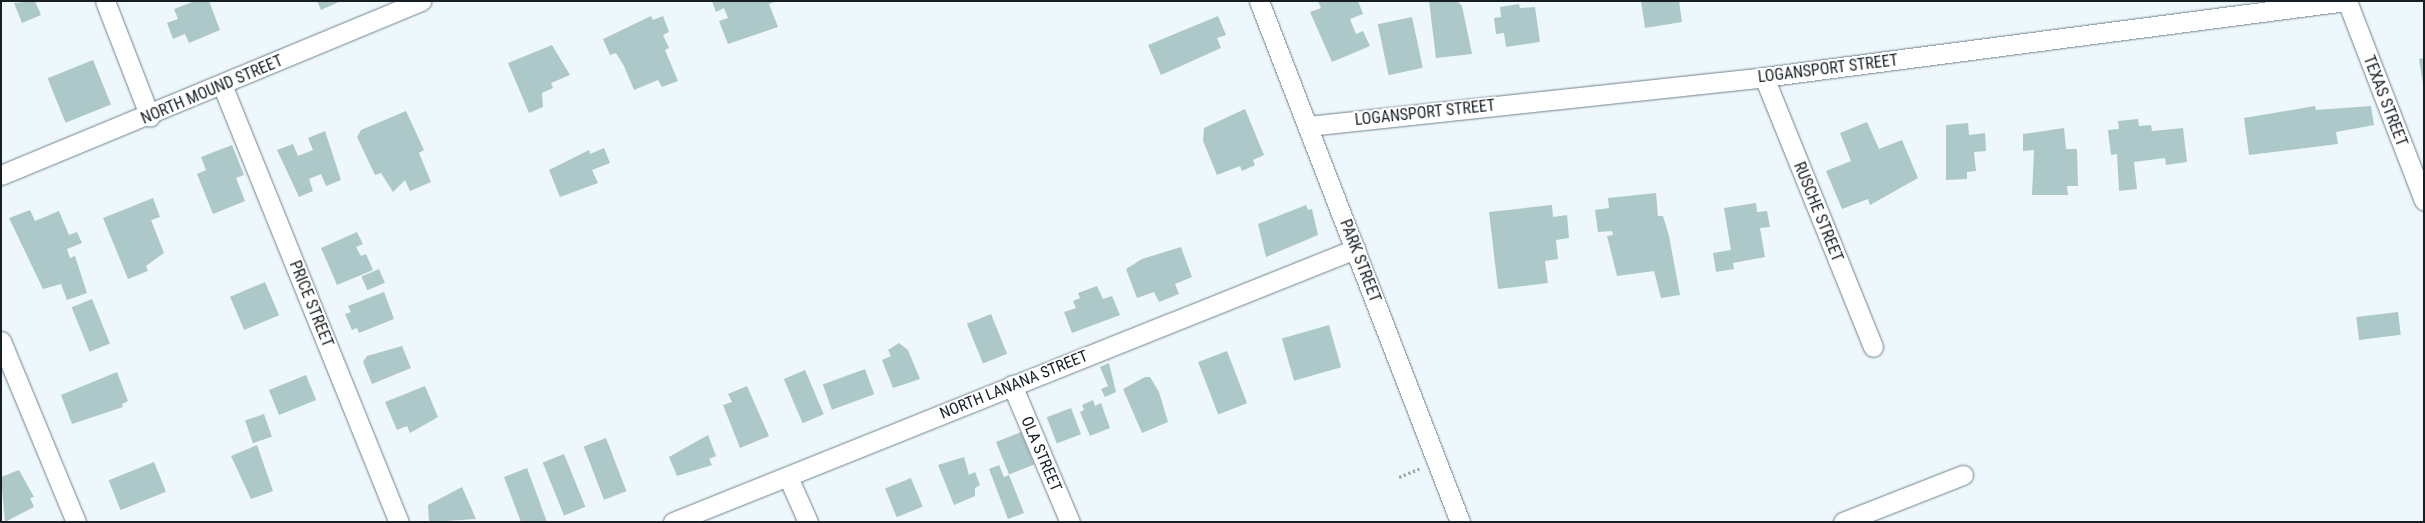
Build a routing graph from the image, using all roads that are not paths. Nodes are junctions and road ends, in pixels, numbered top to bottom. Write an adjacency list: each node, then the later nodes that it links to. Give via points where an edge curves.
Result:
1 (105, 1): 8 (street)
2 (421, 1): 5 (street, NORTH MOUND STREET)
3 (1259, 1): 9 (street, PARK STREET)
4 (2346, 1): 6 (street, LOGANSPORT STREET); 11 (street, TEXAS STREET)
5 (388, 8): 7 (street, NORTH MOUND STREET)
6 (1764, 77): 9 (street, LOGANSPORT STREET); 14 (street, RUSCHE STREET)
7 (223, 87): 8 (street, NORTH MOUND STREET); 19 (street, PRICE STREET)
8 (150, 117): 10 (street, NORTH MOUND STREET)
9 (1308, 126): 12 (street, PARK STREET)
10 (1, 175)
11 (2424, 201)
12 (1355, 249): 15 (street, NORTH LANANA STREET); 23 (street, PARK STREET)
13 (1, 341): 18 (street)
14 (1873, 347)
15 (1012, 385): 17 (street, NORTH LANANA STREET); 22 (street, OLA STREET)
16 (1963, 475): 24 (street)
17 (788, 477): 20 (street, NORTH LANANA STREET); 21 (street)
18 (76, 522)
19 (399, 522)
20 (673, 522)
21 (808, 522)
22 (1070, 522)
23 (1460, 522)
24 (1843, 522)

